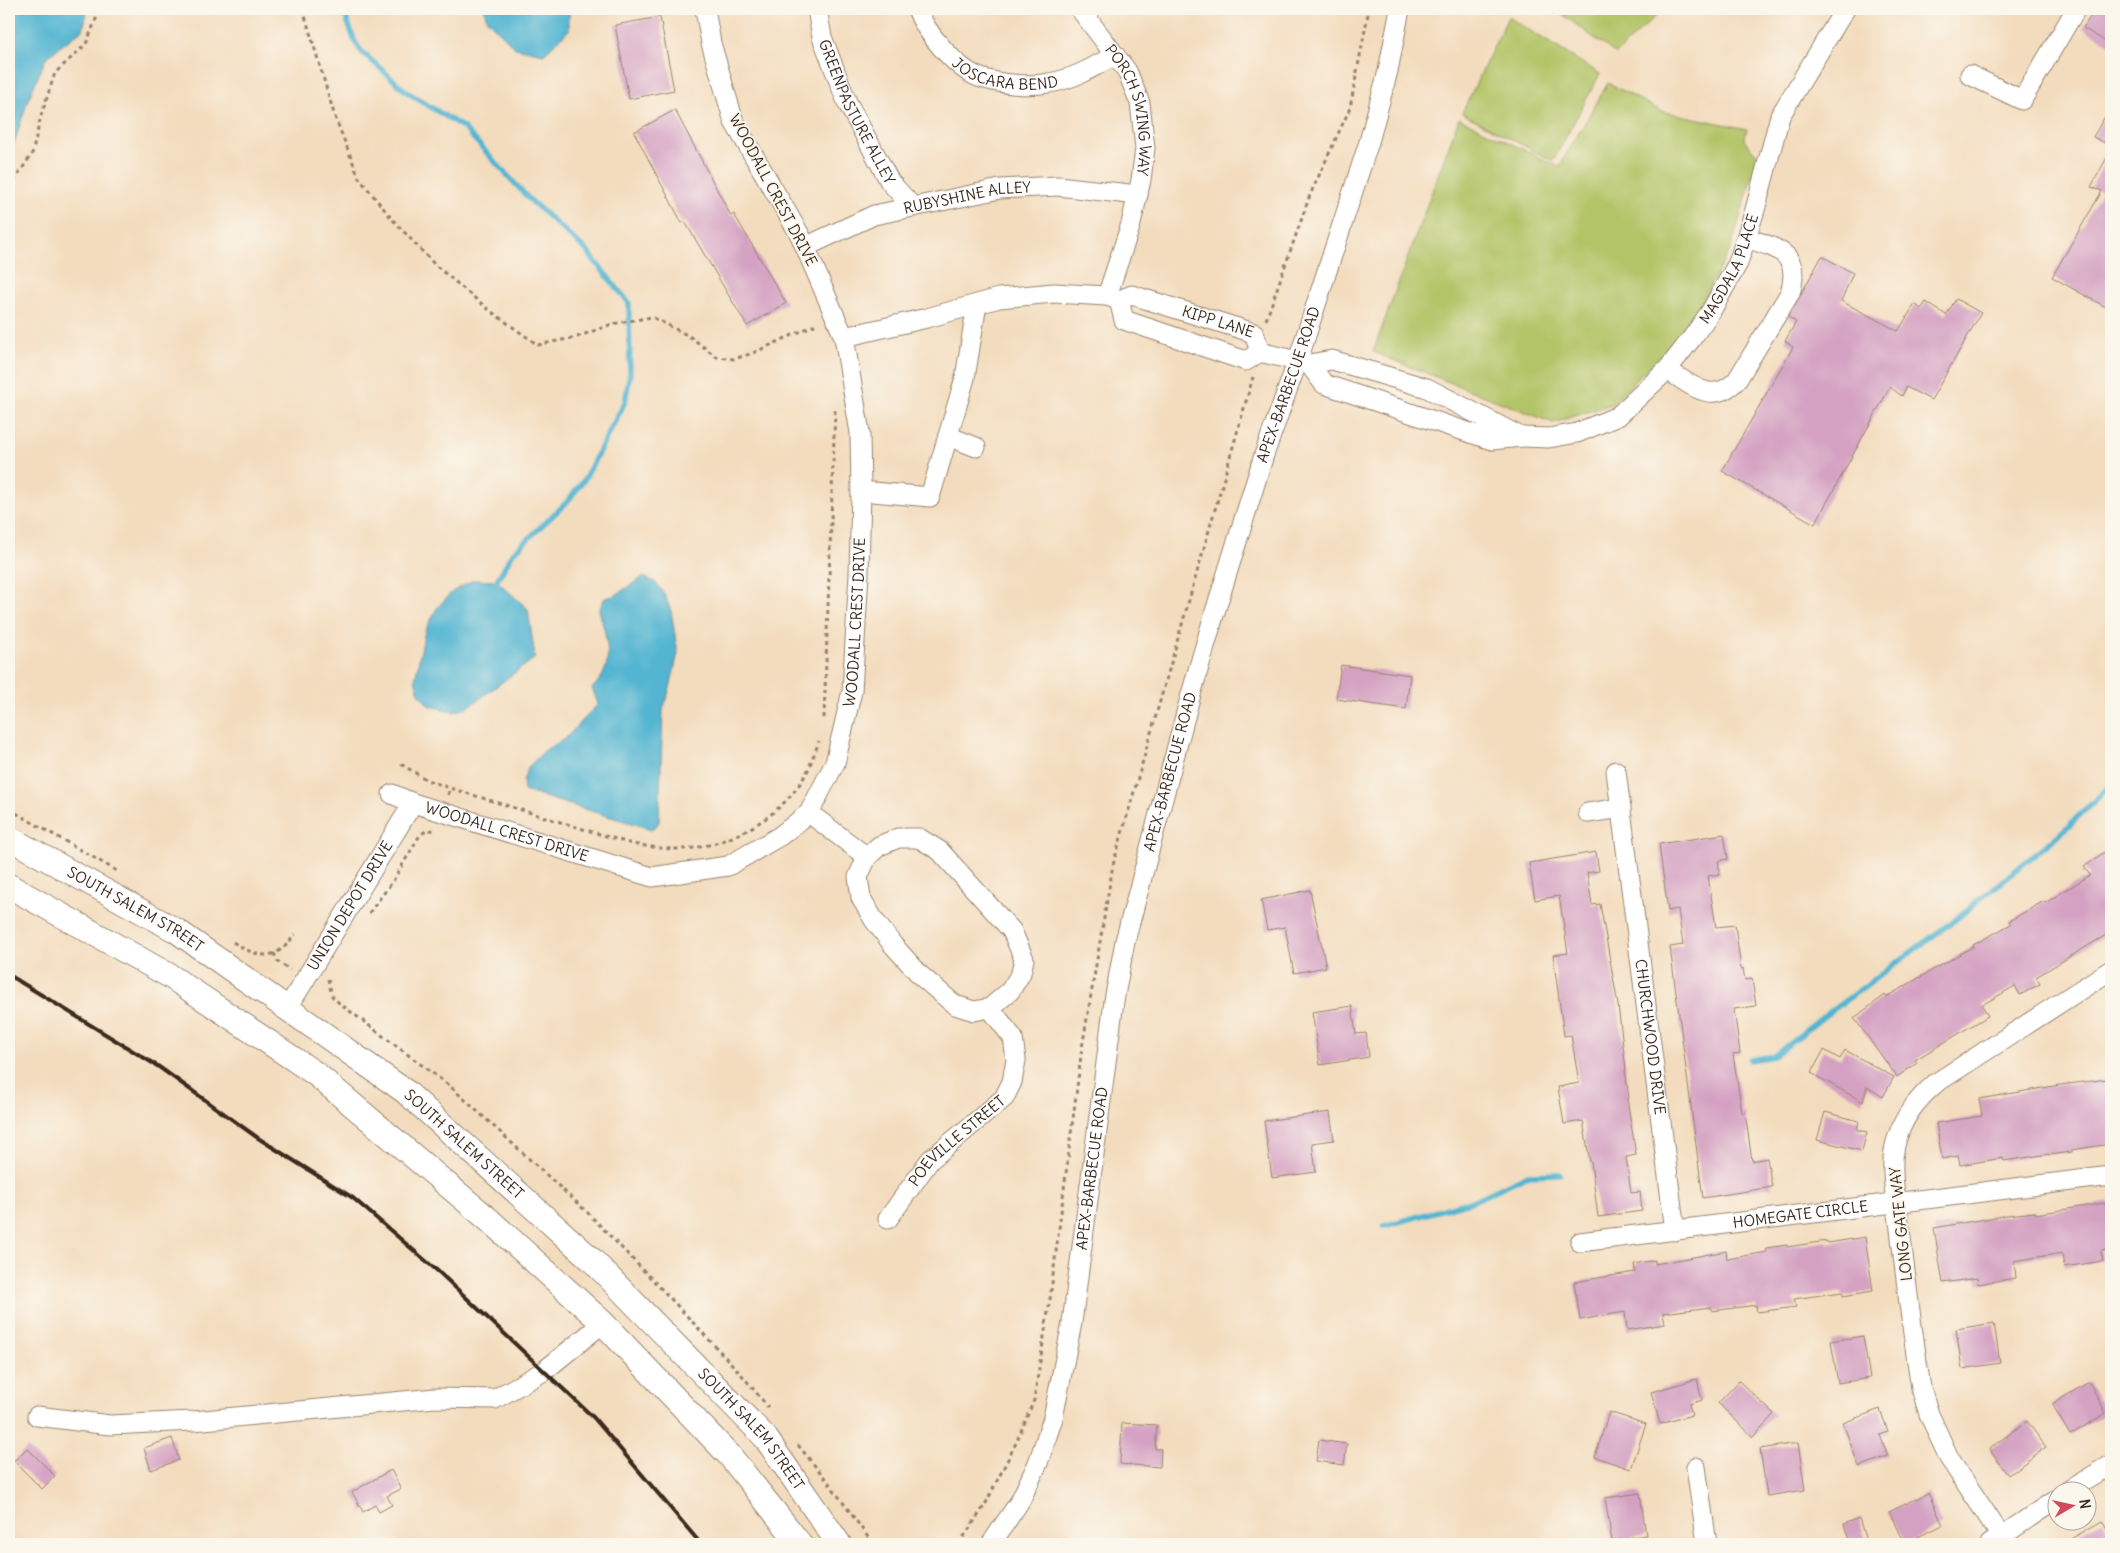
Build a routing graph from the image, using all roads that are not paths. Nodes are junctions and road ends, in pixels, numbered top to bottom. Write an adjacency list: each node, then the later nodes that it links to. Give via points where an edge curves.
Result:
1 (705, 9): 13 (street, WOODALL CREST DRIVE, via 711,43 734,122)
2 (817, 9): 11 (street, GREENPASTURE ALLEY, via 822,37 847,102 890,182)
3 (917, 9): 8 (street, JOSCARA BEND, via 948,56 979,77 1020,85 1049,83 1082,74)
4 (1080, 9): 8 (street, PORCH SWING WAY)
5 (1400, 9): 18 (street, APEX-BARBECUE ROAD, via 1380,103)
6 (1845, 9): 12 (street, MAGDALA PLACE, via 1780,116)
7 (2076, 9): 9 (street, via 2022,100)
8 (1115, 54): 10 (street, PORCH SWING WAY, via 1127,71 1140,103 1145,148)
9 (1970, 75)
10 (1138, 195): 11 (street, RUBYSHINE ALLEY, via 1058,186 1000,189); 14 (street, PORCH SWING WAY)
11 (912, 206): 13 (street, RUBYSHINE ALLEY, via 874,215)
12 (1746, 238): 19 (street, MAGDALA PLACE, via 1738,263 1712,311); 19 (street, via 1783,252 1792,269 1790,293 1737,380 1727,390 1714,394 1699,389)
13 (805, 247): 16 (street, WOODALL CREST DRIVE)
14 (1113, 298): 15 (street, KIPP LANE, via 1054,293 999,298); 17 (street, KIPP LANE, via 1132,295 1254,333); 17 (street, KIPP LANE, via 1124,320 1246,361)
15 (977, 304): 16 (street, KIPP LANE); 20 (street, via 965,378)
16 (844, 337): 23 (street, WOODALL CREST DRIVE, via 860,433)
17 (1260, 352): 18 (street)
18 (1303, 362): 21 (street, MAGDALA PLACE, via 1332,360 1427,388); 21 (street, MAGDALA PLACE, via 1324,384 1492,440); 50 (street, APEX-BARBECUE ROAD, via 1248,506 1209,634 1125,941 1114,1001 1072,1323 1053,1418 1038,1463 1020,1501)
19 (1667, 370): 21 (street, MAGDALA PLACE, via 1618,416 1577,433 1549,438)
20 (948, 436): 22 (street); 23 (street, via 930,497)
21 (1521, 437)
22 (976, 447)
23 (861, 490): 28 (street, WOODALL CREST DRIVE, via 852,691 835,763)
24 (1616, 771): 27 (street, CHURCHWOOD DRIVE)
25 (392, 794): 26 (street, WOODALL CREST DRIVE)
26 (413, 803): 28 (street, WOODALL CREST DRIVE, via 652,877 728,866 780,836); 35 (street, UNION DEPOT DRIVE)
27 (1621, 808): 29 (street); 39 (street, CHURCHWOOD DRIVE)
28 (809, 813): 31 (street)
29 (1588, 813)
30 (9, 838): 35 (main road, SOUTH SALEM STREET, via 177,931)
31 (867, 857): 34 (street, via 858,876 861,898 893,945 954,1005 974,1011); 34 (street, via 879,846 898,838 919,838 940,851 1012,931 1024,959 1010,991)
32 (9, 886): 41 (main road, via 170,976 316,1074 489,1220)
33 (2111, 970): 37 (street, LONG GATE WAY, via 1924,1094 1912,1107 1894,1148)
34 (990, 1008): 38 (street, POEVILLE STREET, via 1013,1038 1016,1060 1012,1082 1004,1098 930,1160)
35 (287, 1009): 49 (main road, SOUTH SALEM STREET, via 406,1092 593,1261 765,1437)
36 (2111, 1176): 37 (street, HOMEGATE CIRCLE)
37 (1896, 1203): 39 (street, HOMEGATE CIRCLE); 47 (street, LONG GATE WAY, via 1921,1388 1949,1458)
38 (888, 1219)
39 (1675, 1231): 40 (street, HOMEGATE CIRCLE)
40 (1580, 1242)
41 (603, 1323): 42 (street, via 544,1371 495,1399 435,1398 193,1421 110,1425); 48 (main road, via 730,1456)
42 (36, 1416)
43 (2111, 1465): 45 (street)
44 (1696, 1467): 51 (street)
45 (2086, 1480)
46 (2048, 1505): 47 (street)
47 (1996, 1540)
48 (800, 1544)
49 (839, 1544)
50 (991, 1544)
51 (1707, 1544)

